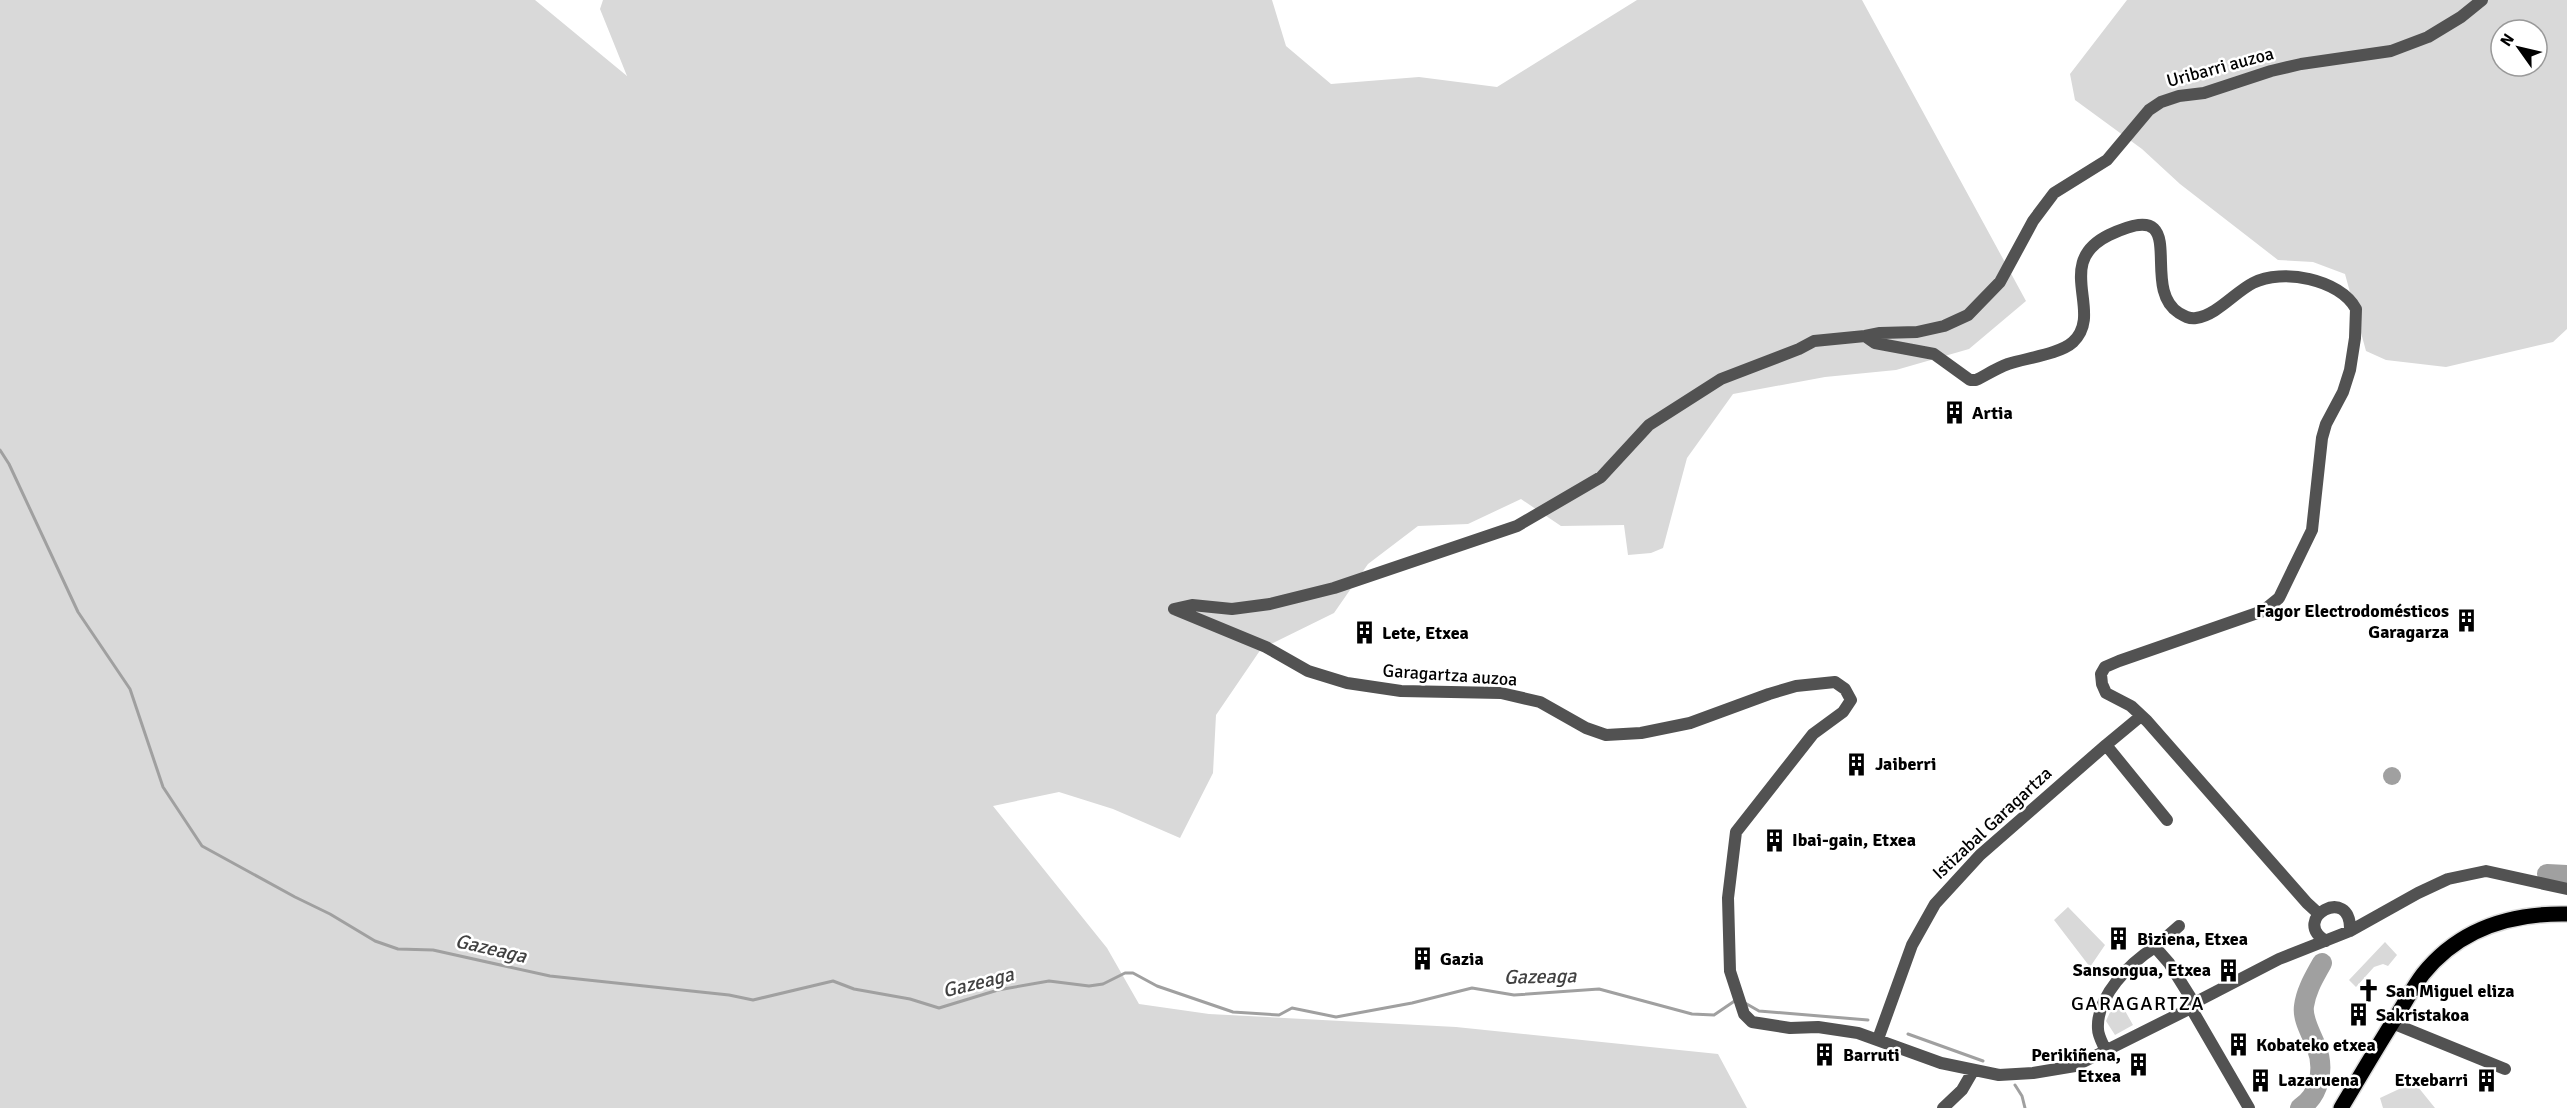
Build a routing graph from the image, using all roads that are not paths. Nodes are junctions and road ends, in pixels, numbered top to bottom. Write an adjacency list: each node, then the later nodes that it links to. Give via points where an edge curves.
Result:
1 (2482, 0): 2 (street, Uribarri auzoa, via 2428,37 2391,51 2301,64 2161,102 2149,110 2107,160 2054,193 2040,209 2001,282 1968,315 1917,332)
2 (1865, 336): 3 (street, Uribarri auzoa); 4 (street, via 1875,343 1934,354 1970,380 2061,349 2071,344 2084,323 2081,281 2085,255 2097,242 2144,224 2160,237 2162,287 2166,300 2183,316 2199,318 2253,283 2268,278 2321,283 2346,296 2356,309 2353,356 2343,392 2324,429 2312,530 2279,598 2264,611 2105,667 2101,674 2106,693)
3 (1804, 345): 16 (street, Garagartza auzoa, via 1693,394 1649,424 1601,477 1517,525 1334,588 1270,604 1232,609 1192,604 1174,609 1266,647 1308,671 1347,683 1401,691 1501,693 1540,702 1606,735 1690,723 1796,686 1835,682 1851,700 1843,712 1813,734 1737,832 1728,898 1730,971 1744,1014 1752,1022 1790,1028 1818,1027)
4 (2141, 716): 5 (street, Istizabal Garagartza); 8 (street)
5 (2106, 745): 6 (street); 16 (street, Istizabal Garagartza, via 1980,855 1935,904 1911,945)
6 (2167, 820)
7 (2567, 889): 11 (street, via 2486,871 2448,879)
8 (2319, 914): 11 (street, via 2339,908 2351,921); 12 (street, via 2314,929)
9 (2567, 914): 15 (main road, via 2521,916 2462,939 2423,975)
10 (2179, 926): 13 (street)
11 (2350, 931): 12 (street)
12 (2326, 941): 14 (street, Garagartza auzoa, via 2279,959)
13 (2155, 947): 14 (street, via 2169,963); 17 (street, via 2129,968 2105,1001 2098,1030)
14 (2193, 1006): 17 (street, Garagartza auzoa); 21 (street)
15 (2392, 1023): 18 (street); 22 (main road)
16 (1878, 1039): 19 (street, Garagartza auzoa)
17 (2106, 1051): 19 (street, Garagartza auzoa, via 2075,1066 2033,1073 1999,1075)
18 (2505, 1069)
19 (1973, 1071): 20 (street, via 1962,1090)
20 (1943, 1108)
21 (2249, 1108)
22 (2341, 1108)

